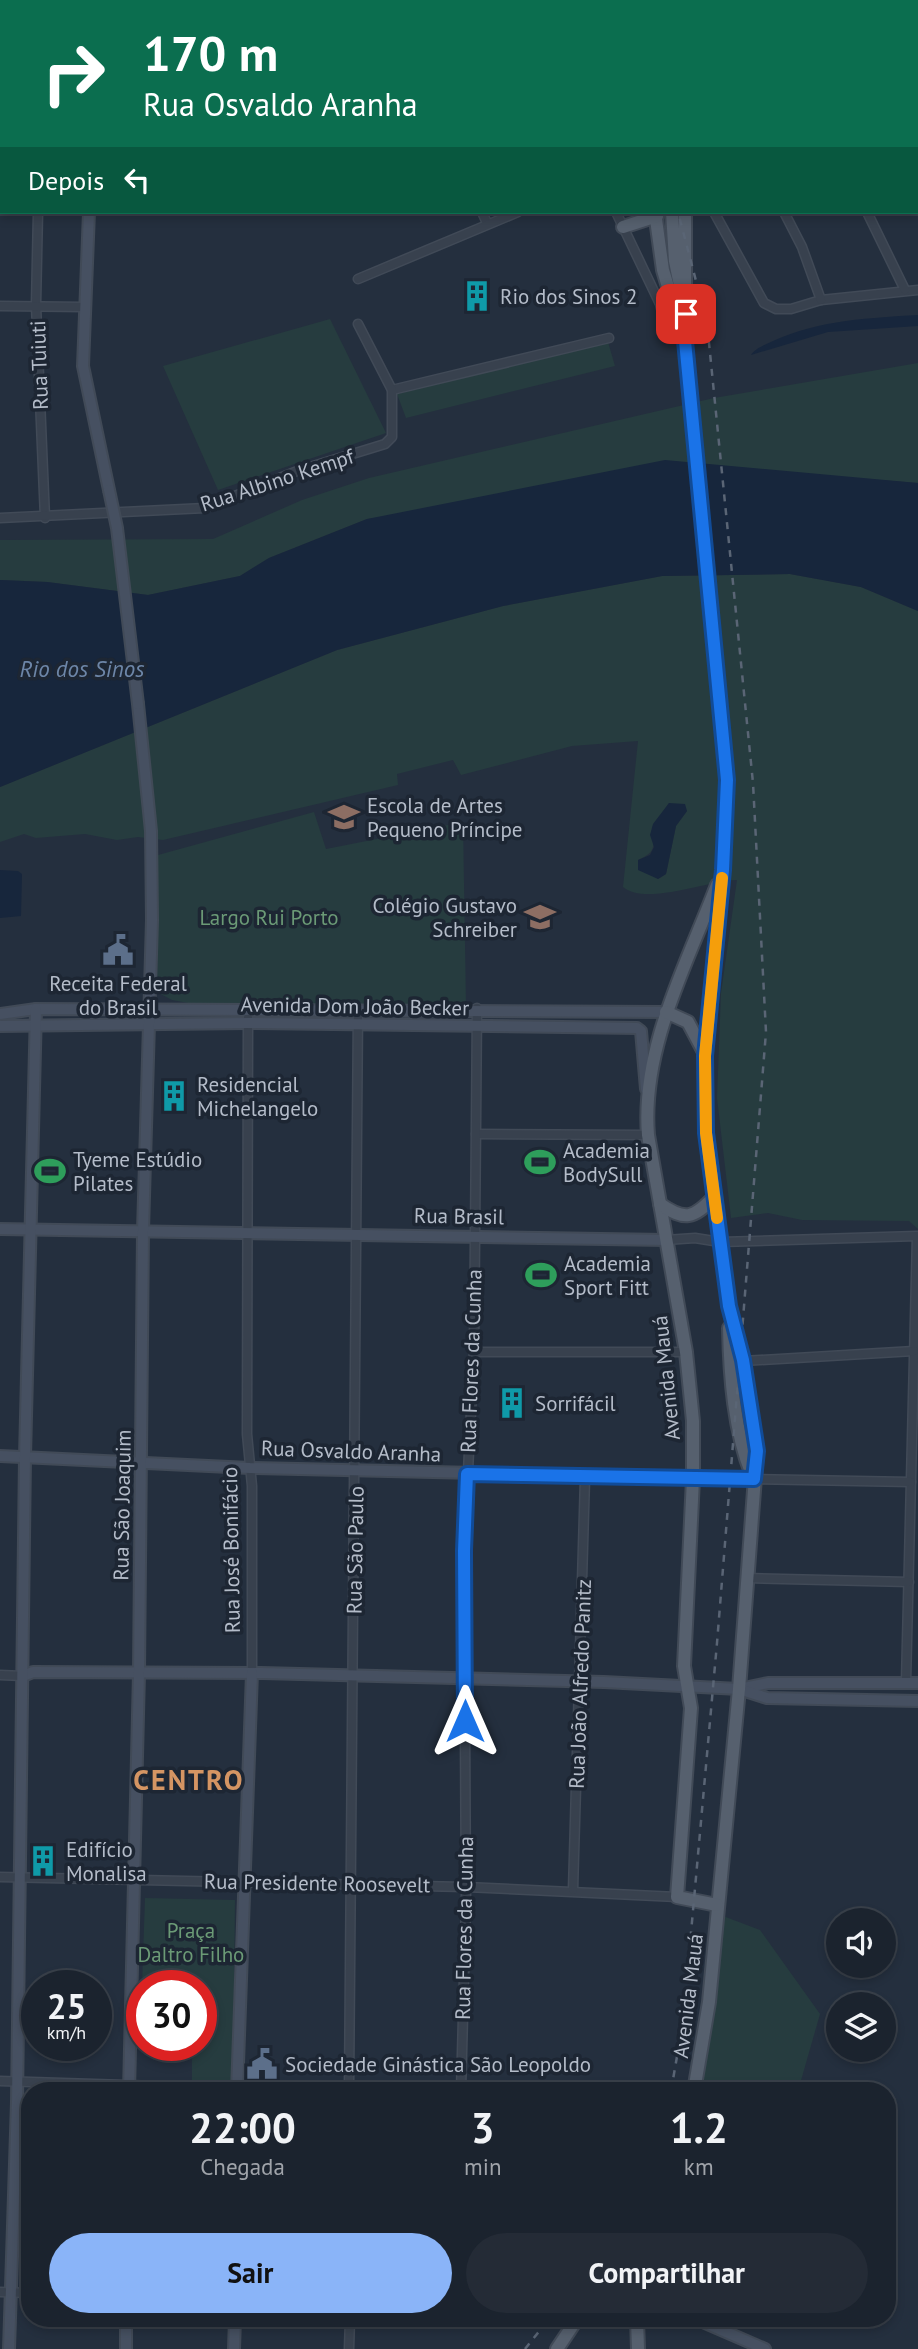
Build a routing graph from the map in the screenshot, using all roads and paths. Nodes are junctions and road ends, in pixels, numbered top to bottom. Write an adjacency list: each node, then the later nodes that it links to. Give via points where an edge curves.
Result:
1 (38, 214): 18 (street, Rua Tuiuti)
2 (89, 214): 20 (street, Rua São Joaquim)
3 (483, 214): 12 (street)
4 (512, 214): 12 (street)
5 (617, 214): 13 (street)
6 (656, 214): 13 (main road); 25 (main road, via 663,270)
7 (672, 214): 21 (main road, via 675,261)
8 (685, 214): 21 (main road)
9 (715, 214): 17 (street, via 764,303 791,309)
10 (785, 214): 17 (street)
11 (868, 214): 15 (street)
12 (487, 223): 14 (street)
13 (623, 227): 23 (street, via 660,303)
14 (358, 279)
15 (905, 290): 16 (street); 17 (street)
16 (918, 290)
17 (821, 300)
18 (36, 305): 19 (street); 20 (street); 28 (street, Rua Tuiuti)
19 (0, 306)
20 (84, 307): 33 (street, Rua São Joaquim, bridge, via 83,366 117,528 151,831)
21 (686, 314): 25 (main road)
22 (358, 324): 26 (street)
23 (666, 330)
24 (609, 338): 26 (street)
25 (685, 341): 29 (main road, Avenida Mauá, via 727,780)
26 (392, 390): 28 (street, Rua Albino Kempf, via 392,437 385,444 297,471 205,508)
27 (0, 518): 28 (street, Rua Albino Kempf)
28 (46, 518)
29 (723, 870): 35 (main road, Avenida Mauá); 43 (main road, Avenida Mauá)
30 (248, 1008): 33 (street, Avenida Dom João Becker); 34 (street, Avenida Dom João Becker); 37 (street, Rua José Bonifácio)
31 (477, 1008): 34 (street, Avenida Dom João Becker); 35 (street, Avenida Dom João Becker); 42 (street, Rua Flores da Cunha)
32 (36, 1009): 33 (street, Avenida Dom João Becker); 36 (street, Avenida Dom João Becker); 41 (street)
33 (150, 1009): 38 (street, Rua São Joaquim)
34 (358, 1010): 39 (street, Rua São Paulo)
35 (666, 1012): 43 (main road, via 688,1023); 44 (main road, Avenida Mauá)
36 (0, 1014)
37 (248, 1023): 38 (street, Avenida Dom João Becker); 39 (street, Avenida Dom João Becker); 52 (street, Rua José Bonifácio)
38 (149, 1024): 41 (street, Avenida Dom João Becker); 51 (street, Rua São Joaquim)
39 (358, 1025): 42 (street, Avenida Dom João Becker); 53 (street, Rua São Paulo)
40 (0, 1026): 41 (street, Avenida Dom João Becker)
41 (36, 1026): 50 (street)
42 (477, 1026): 44 (street, Avenida Dom João Becker, via 639,1028); 45 (street, Rua Flores da Cunha)
43 (705, 1056): 47 (main road, Avenida Mauá, via 706,1133)
44 (646, 1099): 46 (main road, Avenida Mauá)
45 (476, 1134): 46 (street); 54 (street, Rua Flores da Cunha)
46 (649, 1135): 48 (main road, Avenida Mauá)
47 (714, 1197): 48 (main road, via 701,1212 690,1216 676,1215); 57 (main road, Avenida Mauá)
48 (660, 1204): 56 (main road, Avenida Mauá)
49 (0, 1229): 50 (street, Rua Brasil)
50 (30, 1230): 51 (street, Rua Brasil); 64 (street)
51 (143, 1231): 52 (street, Rua Brasil); 65 (street, Rua São Joaquim)
52 (248, 1231): 53 (street, Rua Brasil); 66 (street, Rua José Bonifácio)
53 (356, 1234): 54 (street, Rua Brasil); 67 (street, Rua São Paulo)
54 (475, 1236): 56 (street, Rua Brasil); 60 (street, Rua Flores da Cunha)
55 (917, 1236): 57 (street, Rua Brasil); 59 (street)
56 (666, 1240): 57 (street, Rua Brasil); 61 (main road, Avenida Mauá)
57 (720, 1242): 58 (main road, Avenida Mauá)
58 (729, 1306): 62 (main road, Avenida Mauá); 71 (main road, Avenida Mauá, via 743,1453)
59 (914, 1351): 62 (street); 72 (street)
60 (474, 1352): 61 (street); 68 (street, Rua Flores da Cunha)
61 (687, 1352): 70 (main road, Avenida Mauá)
62 (743, 1360): 71 (main road, Avenida Mauá, via 757,1451)
63 (0, 1456): 64 (street, Rua Osvaldo Aranha)
64 (25, 1457): 65 (street, Rua Osvaldo Aranha); 78 (street)
65 (142, 1463): 66 (street, Rua Osvaldo Aranha); 75 (street, Rua São Joaquim)
66 (250, 1468): 67 (street, Rua Osvaldo Aranha); 76 (street, Rua José Bonifácio)
67 (356, 1471): 68 (street, Rua Osvaldo Aranha); 79 (street, Rua São Paulo)
68 (467, 1474): 69 (street, Rua Osvaldo Aranha); 80 (street, Rua Flores da Cunha)
69 (585, 1478): 70 (street, Rua Osvaldo Aranha); 81 (street, Rua João Alfredo Panitz)
70 (693, 1479): 71 (street, Rua Osvaldo Aranha); 84 (main road, Avenida Mauá, via 684,1666)
71 (754, 1479): 72 (street, Rua Osvaldo Aranha); 73 (main road, Avenida Mauá)
72 (911, 1482): 74 (street)
73 (746, 1578): 74 (street); 85 (main road, Avenida Mauá)
74 (908, 1582): 82 (street)
75 (139, 1673): 76 (street); 78 (street, via 33,1672); 89 (street, Rua São Joaquim)
76 (252, 1673): 79 (street); 90 (street, Rua José Bonifácio)
77 (0, 1675): 78 (street)
78 (23, 1676): 88 (street)
79 (353, 1676): 80 (street); 91 (street, Rua São Paulo)
80 (465, 1678): 81 (street); 92 (street, Rua Flores da Cunha)
81 (582, 1681): 84 (street); 93 (street, Rua João Alfredo Panitz)
82 (906, 1682): 83 (street); 85 (street, via 768,1683)
83 (918, 1683)
84 (689, 1688): 85 (street); 94 (main road, Avenida Mauá)
85 (739, 1689): 86 (street, via 766,1698); 95 (main road, Avenida Mauá)
86 (918, 1701)
87 (0, 1877): 88 (street, Rua Presidente Roosevelt)
88 (20, 1878): 89 (street, Rua Presidente Roosevelt); 97 (street)
89 (132, 1880): 90 (street, Rua Presidente Roosevelt); 99 (street, Rua São Joaquim)
90 (245, 1882): 91 (street, Rua Presidente Roosevelt); 100 (street, Rua José Bonifácio)
91 (353, 1884): 92 (street, Rua Presidente Roosevelt); 101 (street, Rua São Paulo)
92 (466, 1887): 93 (street, Rua Presidente Roosevelt); 102 (street, Rua Flores da Cunha)
93 (573, 1890): 94 (street, Rua Presidente Roosevelt)
94 (677, 1898): 95 (main road)
95 (717, 1905): 103 (main road, Avenida Mauá, via 709,2002)
96 (0, 2081): 97 (street)
97 (17, 2081): 98 (street); 104 (street)
98 (33, 2082)
99 (129, 2082)
100 (237, 2082)
101 (349, 2082)
102 (461, 2082)
103 (696, 2082)
104 (5, 2292): 112 (street)
105 (126, 2327): 113 (street)
106 (235, 2327): 114 (street)
107 (349, 2327): 115 (street)
108 (572, 2327): 116 (main road)
109 (637, 2327): 117 (main road)
110 (716, 2327): 111 (street)
111 (739, 2336): 118 (street); 119 (street)
112 (9, 2349)
113 (126, 2349)
114 (234, 2349)
115 (349, 2349)
116 (557, 2349)
117 (638, 2349)
118 (739, 2349)
119 (765, 2349)

